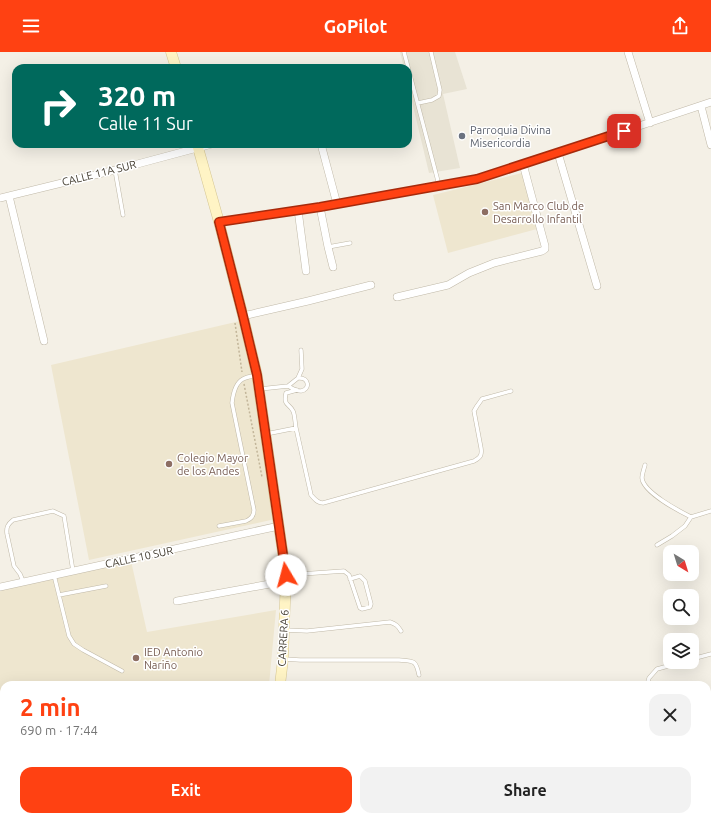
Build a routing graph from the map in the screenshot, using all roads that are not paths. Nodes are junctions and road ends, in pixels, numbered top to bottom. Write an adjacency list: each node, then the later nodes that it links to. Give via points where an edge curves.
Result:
1 (171, 52): 5 (main road)
2 (404, 52): 6 (lane)
3 (431, 52): 9 (lane, via 440,96)
4 (628, 52): 11 (street)
5 (175, 64)
6 (407, 64)
7 (412, 81): 9 (lane)
8 (711, 102): 10 (street)
9 (418, 103): 19 (lane)
10 (701, 106): 11 (street); 12 (street)
11 (650, 123): 16 (street)
12 (711, 145)
13 (191, 148): 18 (street, CALLE 11A SUR)
14 (199, 148): 26 (main road, CARRERA 6)
15 (322, 148): 22 (street)
16 (558, 153): 17 (street); 32 (street)
17 (524, 164): 19 (street, via 477,179); 33 (street, via 545,249 494,263 448,285)
18 (115, 170): 20 (street, CALLE 11A SUR); 25 (lane)
19 (438, 185): 22 (street)
20 (9, 196): 21 (street, CALLE 11A SUR); 35 (street)
21 (0, 198)
22 (337, 204): 23 (street)
23 (320, 207): 24 (street); 28 (street)
24 (298, 210): 26 (street); 30 (street)
25 (123, 214)
26 (219, 222): 34 (main road, CARRERA 6)
27 (350, 243): 28 (lane)
28 (328, 247): 29 (street)
29 (333, 267)
30 (306, 271)
31 (371, 285): 34 (street)
32 (597, 286)
33 (398, 297)
34 (243, 318): 37 (main road, CARRERA 6)
35 (44, 341)
36 (301, 350): 38 (lane, via 302,369)
37 (257, 375): 40 (main road, CARRERA 6); 48 (lane, via 243,379 237,385 232,403 254,514 249,520)
38 (298, 378): 39 (lane); 41 (lane, via 305,379 307,385 302,391)
39 (288, 386): 40 (lane); 41 (lane)
40 (259, 389): 44 (main road, CARRERA 6)
41 (297, 390): 43 (lane, via 286,393 285,397 286,404 292,410)
42 (511, 391): 43 (lane, via 482,399 474,411 482,448 480,458 323,503 311,495)
43 (296, 428): 44 (lane)
44 (265, 434): 49 (main road, CARRERA 6)
45 (645, 465): 47 (lane, via 642,477 645,486 669,505)
46 (711, 511): 47 (lane)
47 (691, 517): 50 (lane, via 685,526)
48 (218, 526)
49 (279, 526): 51 (street, CALLE 10 SUR); 53 (main road, CARRERA 6)
50 (657, 545)
51 (73, 571): 52 (street, CALLE 10 SUR); 55 (lane, via 64,516 52,511 9,523 7,534 14,566)
52 (54, 576): 55 (street, CALLE 10 SUR); 58 (lane)
53 (286, 578): 54 (lane, via 344,571); 59 (street); 60 (main road, CARRERA 6)
54 (350, 579): 54 (lane, via 360,576 365,581 370,607 360,608)
55 (23, 582): 57 (street, CALLE 10 SUR)
56 (106, 586): 58 (lane)
57 (0, 588)
58 (59, 595): 66 (lane, via 69,636 74,644)
59 (177, 601)
60 (284, 630): 61 (lane, via 390,622); 64 (main road, CARRERA 6)
61 (401, 631)
62 (711, 654): 63 (lane)
63 (699, 658)
64 (283, 659): 67 (lane, via 412,660 417,665); 68 (main road, CARRERA 6)
65 (663, 668): 69 (lane, via 658,669)
66 (122, 671)
67 (419, 675)
68 (280, 681)
69 (648, 681)

